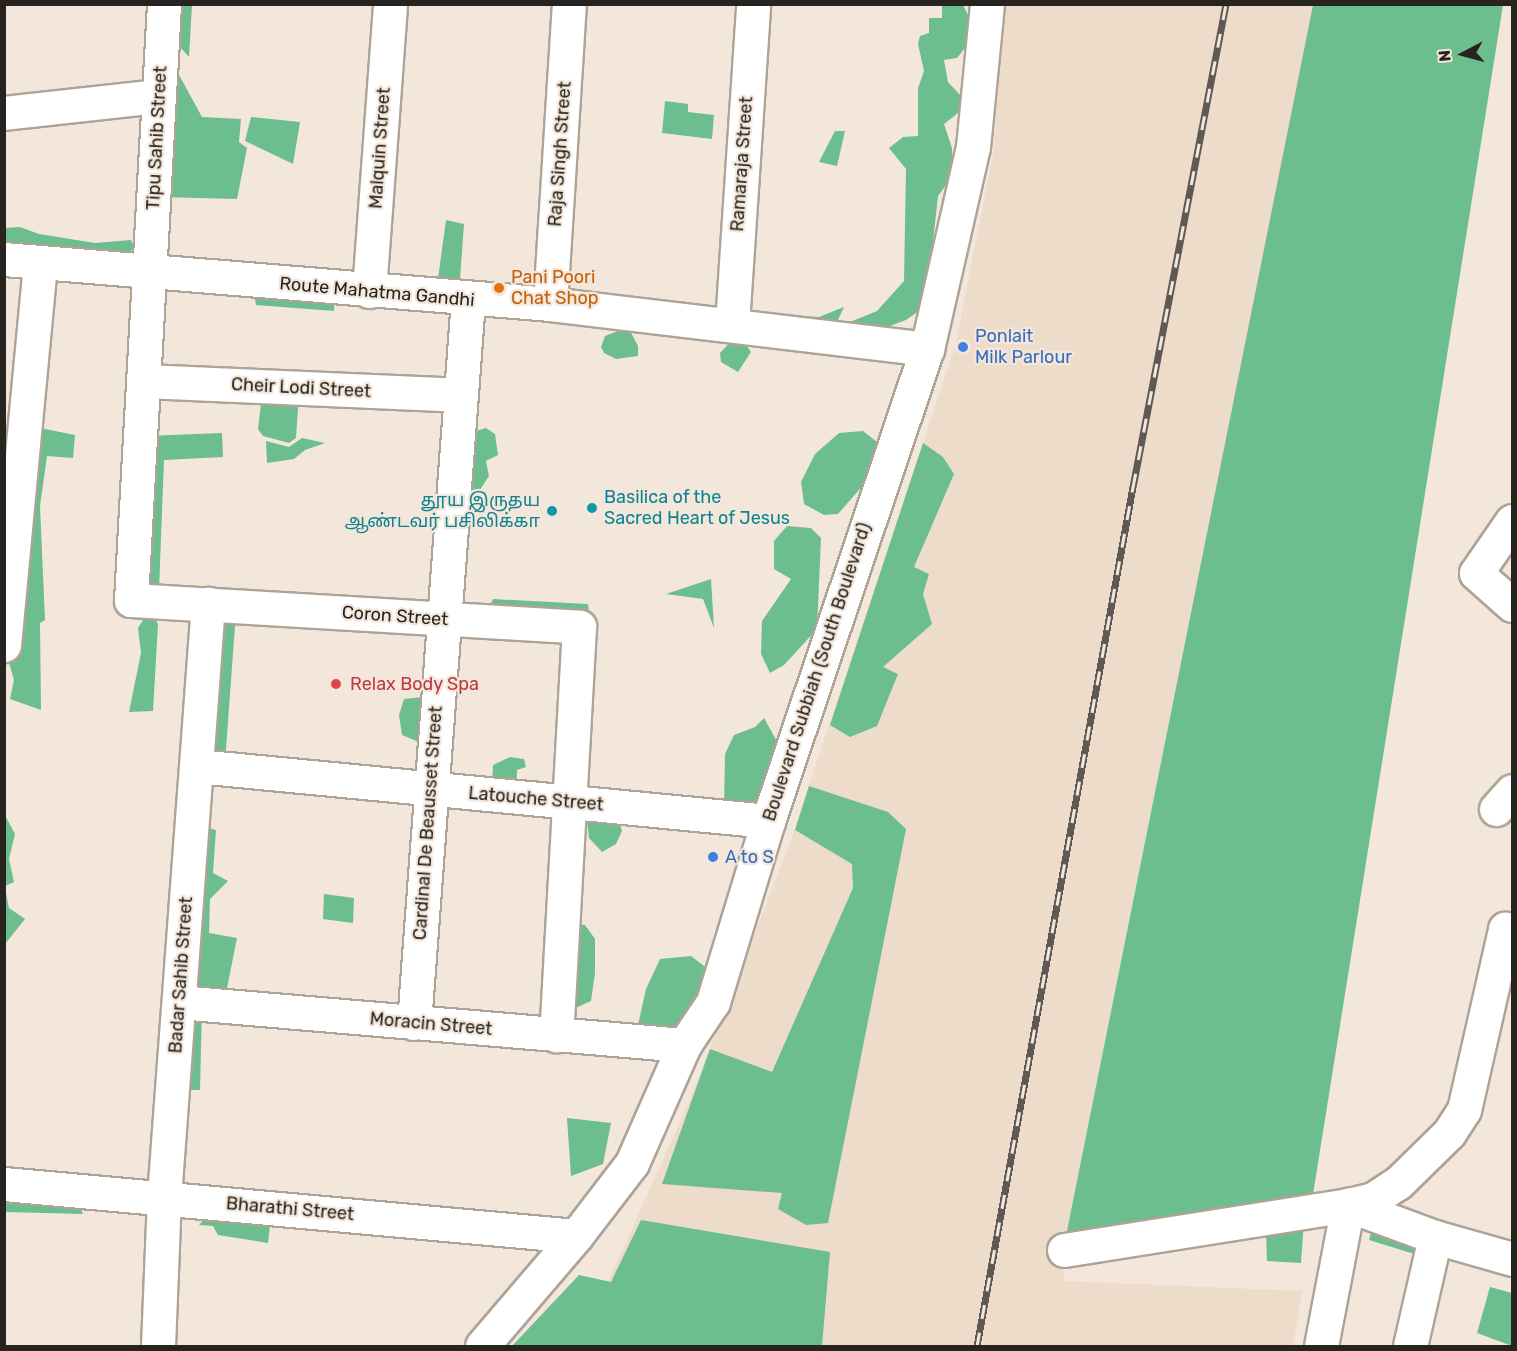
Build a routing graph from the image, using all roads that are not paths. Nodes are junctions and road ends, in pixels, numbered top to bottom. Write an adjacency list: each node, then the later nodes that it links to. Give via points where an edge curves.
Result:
1 (164, 4): 6 (street, Tipu Sahib Street)
2 (390, 4): 11 (street, Malquin Street)
3 (569, 4): 13 (street, Raja Singh Street)
4 (753, 4): 14 (street, Ramaraja Street)
5 (987, 4): 15 (street, Boulevard Subbiah (South Boulevard), via 974,147)
6 (159, 96): 7 (street); 10 (street, Tipu Sahib Street)
7 (4, 113)
8 (4, 259): 9 (street, Route Mahatma Gandhi)
9 (40, 263): 10 (street, Route Mahatma Gandhi); 22 (street)
10 (151, 272): 11 (street, Route Mahatma Gandhi); 16 (street, Coron Street)
11 (369, 291): 12 (street, Route Mahatma Gandhi)
12 (468, 300): 13 (street, Route Mahatma Gandhi); 17 (street, Cardinal De Beausset Street)
13 (550, 304): 14 (street, Route Mahatma Gandhi)
14 (732, 324): 15 (street, Route Mahatma Gandhi)
15 (927, 349): 26 (street, Boulevard Subbiah (South Boulevard))
16 (144, 381): 17 (street, Cheir Lodi Street); 19 (street, Coron Street, via 131,600)
17 (459, 395): 21 (street, Cardinal De Beausset Street)
18 (1512, 521): 20 (street, via 1476,573)
19 (208, 604): 21 (street, Coron Street); 23 (street, Badar Sahib Street)
20 (1512, 605)
21 (443, 619): 24 (street, Cardinal De Beausset Street); 25 (street, Coron Street, via 579,627)
22 (4, 645)
23 (197, 766): 24 (street, Latouche Street); 28 (street, Badar Sahib Street)
24 (429, 789): 25 (street, Latouche Street); 29 (street, Cardinal De Beausset Street)
25 (569, 802): 26 (street, Latouche Street); 30 (street, Coron Street)
26 (768, 820): 31 (street, Boulevard Subbiah (South Boulevard), via 713,1002)
27 (1512, 930): 34 (street, via 1505,929 1464,1110 1449,1133 1398,1183 1373,1199)
28 (179, 1002): 29 (street, Moracin Street); 33 (street, Badar Sahib Street)
29 (414, 1023): 30 (street, Moracin Street)
30 (556, 1035): 31 (street, Moracin Street)
31 (684, 1045): 35 (street, Boulevard Subbiah (South Boulevard), via 632,1163)
32 (4, 1184): 33 (street, Bharathi Street)
33 (164, 1197): 35 (street, Bharathi Street); 39 (street, Badar Sahib Street)
34 (1348, 1205): 36 (street); 37 (street); 41 (street)
35 (576, 1236): 40 (street, Boulevard Subbiah (South Boulevard))
36 (1435, 1237): 38 (street); 42 (street)
37 (1064, 1250)
38 (1512, 1259)
39 (158, 1347)
40 (482, 1347)
41 (1321, 1347)
42 (1410, 1347)

